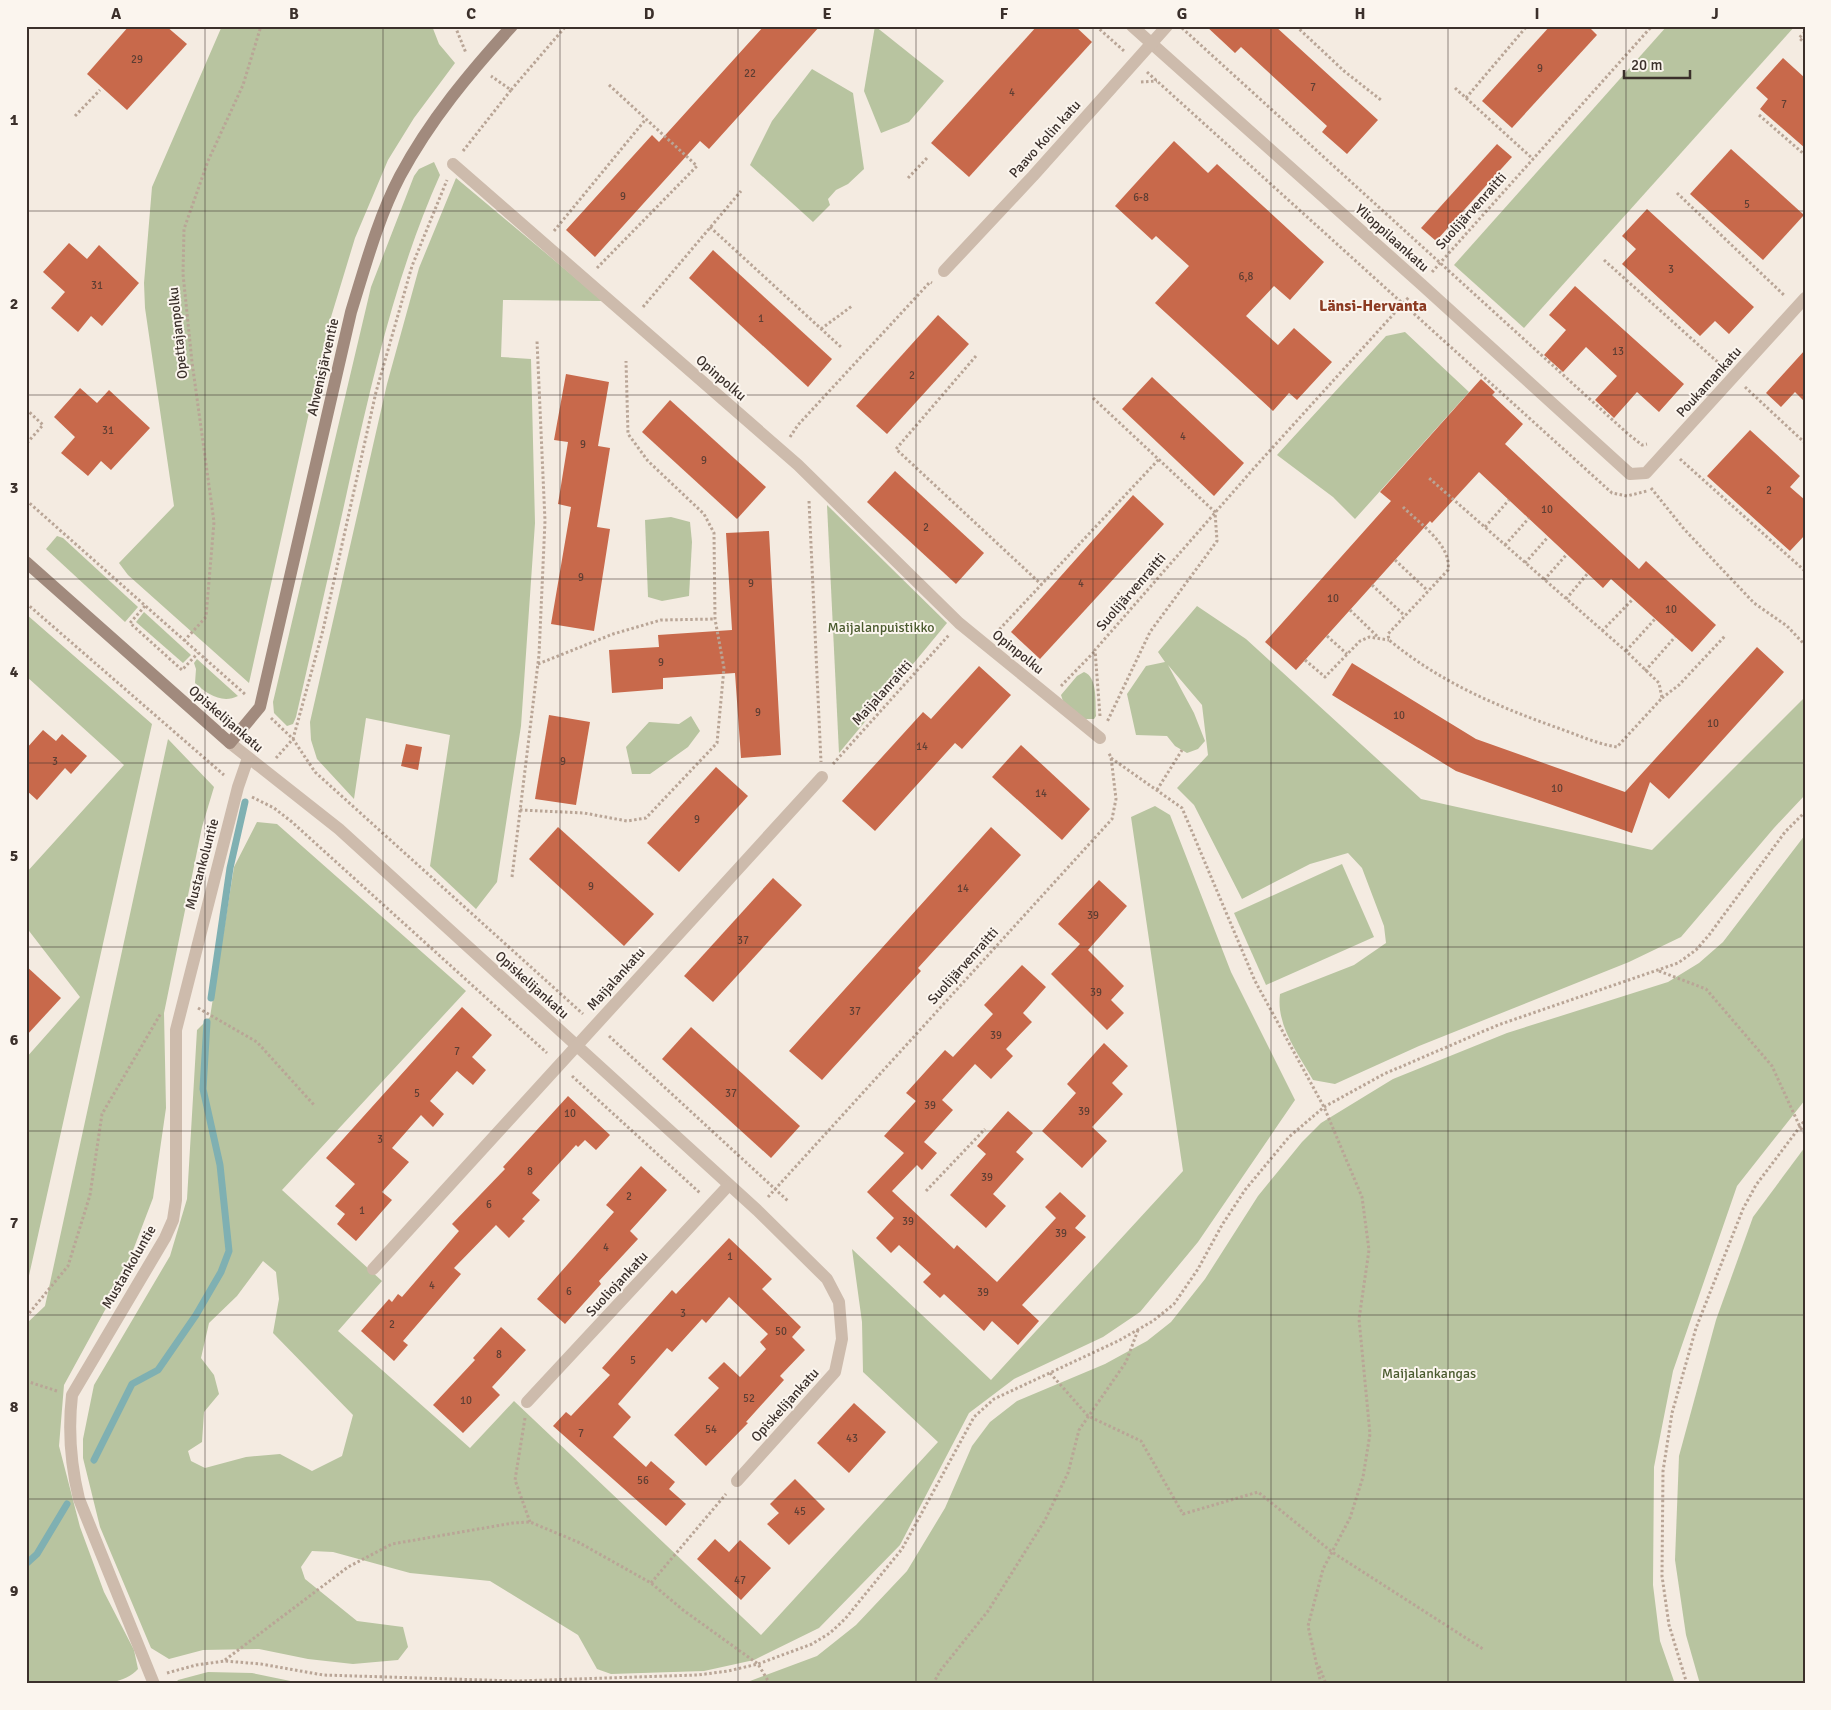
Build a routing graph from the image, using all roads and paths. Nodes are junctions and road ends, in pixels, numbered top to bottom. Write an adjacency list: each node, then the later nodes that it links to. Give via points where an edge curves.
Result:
1 (261, 26): 98 (path, Opettajanpolku, via 243,85 208,161 184,229 183,274 192,362 214,522 206,617)
2 (456, 26): 16 (path, via 464,52)
3 (512, 26): 16 (main road, Ahvenisjärventie)
4 (566, 26): 20 (path)
5 (1096, 26): 15 (path)
6 (1132, 26): 14 (street, Ylioppilaankatu)
7 (1167, 26): 14 (street, Paavo Kolin katu)
8 (1180, 26): 36 (path)
9 (1296, 26): 22 (path)
10 (1528, 26): 21 (path)
11 (1652, 26): 28 (path, Suolijärvenraitti)
12 (1805, 32): 13 (path, via 1799,38)
13 (1805, 43)
14 (1151, 44): 15 (street, Paavo Kolin katu); 39 (street, Ylioppilaankatu)
15 (1135, 61): 37 (street, Paavo Kolin katu); 43 (path)
16 (476, 65): 20 (path); 110 (main road, Ahvenisjärventie, via 427,129 400,177 371,249 351,312)
17 (608, 84): 25 (path)
18 (1455, 88): 21 (path)
19 (100, 90): 24 (path)
20 (511, 90): 29 (path)
21 (1466, 98): 28 (path)
22 (1381, 100)
23 (1759, 115): 26 (path)
24 (75, 116)
25 (646, 119): 34 (path); 38 (path, via 697,166)
26 (1805, 155)
27 (928, 157): 30 (path)
28 (1533, 159): 36 (path, Suolijärvenraitti)
29 (454, 164): 34 (street, Opinpolku); 112 (path, via 412,266 379,383 323,630)
30 (908, 178)
31 (740, 191): 33 (path)
32 (1677, 193): 40 (path)
33 (710, 227): 45 (path); 46 (path)
34 (544, 243): 38 (street, Opinpolku)
35 (1604, 260): 52 (path)
36 (1440, 263): 39 (path, Suolijärvenraitti); 57 (path, via 1627,433 1642,445)
37 (944, 271)
38 (586, 279): 45 (street, Opinpolku)
39 (1421, 284): 43 (path, Suolijärvenraitti); 62 (street, Ylioppilaankatu)
40 (1786, 296): 41 (path); 42 (path)
41 (1801, 302): 54 (street, Poukamankatu)
42 (1780, 303)
43 (1402, 304): 64 (path, via 1612,493 1627,496); 68 (path, Suolijärvenraitti)
44 (852, 306): 46 (path)
45 (628, 324): 91 (street, Opinpolku, via 798,465)
46 (821, 329): 48 (path)
47 (537, 342): 106 (path, via 545,521)
48 (842, 348)
49 (976, 356): 80 (path, via 896,449)
50 (1728, 359): 52 (path)
51 (626, 361): 89 (path, via 628,434 648,461 704,514 714,533)
52 (1722, 366): 53 (path); 54 (path)
53 (1715, 373)
54 (1734, 377): 58 (path); 60 (street, Poukamankatu)
55 (1093, 398): 61 (path)
56 (26, 409): 59 (path, via 43,424)
57 (1652, 441)
58 (1805, 443)
59 (26, 444)
60 (1669, 448): 62 (street, Poukamankatu, via 1646,473); 77 (path)
61 (1160, 458): 68 (path); 80 (path)
62 (1630, 474): 64 (path)
63 (1430, 478): 70 (path)
64 (1653, 489): 100 (path, via 1684,529 1754,603 1787,626)
65 (26, 500): 86 (path)
66 (1509, 500): 70 (path)
67 (1403, 507): 82 (path, via 1443,547 1450,560 1448,570)
68 (1215, 512): 101 (path, Suolijärvenraitti); 111 (path, via 1218,541 1150,632)
69 (1529, 518): 72 (path)
70 (1485, 527): 72 (path)
71 (1548, 537): 76 (path)
72 (1505, 545): 76 (path)
73 (1567, 554): 79 (path)
74 (1395, 560): 82 (path)
75 (26, 562): 113 (main road, Opiskelijankatu)
76 (1525, 562): 79 (path)
77 (1805, 571)
78 (1588, 573): 83 (path)
79 (1544, 580): 83 (path)
80 (1042, 585): 99 (path)
81 (1372, 586): 88 (path)
82 (1428, 591): 88 (path)
83 (1566, 599): 92 (path)
84 (1633, 599): 92 (path)
85 (26, 603): 118 (path)
86 (145, 606): 98 (path); 103 (path, via 130,623 182,670)
87 (1350, 610): 96 (path)
88 (1405, 616): 97 (path, via 1388,634)
89 (716, 619): 106 (path, via 661,620 612,634); 120 (path, via 724,668 717,743 646,818 627,820 584,813)
90 (1655, 620): 102 (path)
91 (960, 623): 99 (street, Opinpolku); 117 (path, Maijalanraitti)
92 (1602, 631): 102 (path)
93 (1327, 636): 104 (path)
94 (1725, 636): 109 (path, via 1679,685)
95 (1675, 637): 107 (path)
96 (1379, 638): 97 (path); 104 (path, via 1369,637 1360,641)
97 (1389, 640): 109 (path, via 1411,658 1476,697 1608,746 1617,747)
98 (184, 641): 103 (path)
99 (986, 645): 108 (street, Opinpolku)
100 (1805, 645)
101 (1095, 650): 108 (path); 111 (path, Suolijärvenraitti)
102 (1626, 651): 107 (path)
103 (198, 653): 110 (path)
104 (1347, 654): 105 (path, via 1325,677)
105 (1306, 660)
106 (538, 664): 120 (path)
107 (1645, 671): 109 (path, via 1658,683)
108 (1050, 697): 111 (street, Opinpolku)
109 (1662, 698)
110 (260, 707): 112 (path); 113 (main road, Ahvenisjärventie)
111 (1100, 738): 115 (path, Suolijärvenraitti)
112 (293, 739): 126 (path, via 315,772)
113 (230, 743): 116 (street, Opiskelijankatu)
114 (1182, 750): 119 (path)
115 (1111, 757): 119 (path); 136 (path, Suolijärvenraitti, via 1116,799 1112,819)
116 (248, 758): 118 (street, Mustankoluntie); 127 (street, Opiskelijankatu, via 339,829)
117 (822, 777): 126 (street, Maijalankatu)
118 (238, 787): 124 (street, Mustankoluntie); 128 (path, via 292,822)
119 (1157, 790): 130 (path, via 1182,808 1256,982)
120 (520, 810): 122 (path)
121 (1805, 812): 123 (path, via 1785,832 1696,950 1678,963)
122 (512, 877)
123 (1658, 971): 130 (path, via 1498,1025 1384,1074); 132 (path, via 1706,988 1772,1066)
124 (183, 999): 129 (path, via 257,1042); 146 (street, Mustankoluntie, via 175,1049 176,1200 173,1220)
125 (165, 1007): 142 (path, via 102,1114 90,1194 68,1266)
126 (595, 1025): 127 (street, Maijalankatu); 136 (path)
127 (576, 1046): 128 (street, Maijalankatu); 135 (street, Opiskelijankatu)
128 (559, 1065): 139 (path); 141 (street, Maijalankatu)
129 (314, 1105)
130 (1324, 1107): 143 (path, via 1289,1137 1245,1190 1174,1304); 151 (path, via 1362,1198 1368,1250 1360,1319 1370,1434 1363,1477 1350,1518)
131 (1805, 1120): 132 (path)
132 (1800, 1127): 134 (path); 162 (path, via 1756,1185 1743,1209 1696,1328 1672,1413 1664,1471 1662,1576 1669,1625)
133 (985, 1129): 137 (path)
134 (1805, 1134)
135 (728, 1186): 139 (street, Suoliojankatu); 140 (street, Opiskelijankatu)
136 (775, 1189): 138 (path); 140 (path, Suolijärvenraitti)
137 (926, 1191)
138 (788, 1201)
139 (712, 1204): 147 (street, Suoliojankatu)
140 (757, 1210): 149 (street, Opiskelijankatu, via 827,1279 839,1302 842,1339 835,1372)
141 (373, 1269)
142 (26, 1317)
143 (1139, 1329): 144 (path); 148 (path, via 1126,1362)
144 (1050, 1373): 148 (path); 156 (path, via 994,1399 974,1417 902,1549 845,1619 812,1644)
145 (26, 1381): 146 (path)
146 (72, 1395): 157 (street, Mustankoluntie, via 73,1473 79,1499)
147 (527, 1402): 150 (path, via 516,1480)
148 (1088, 1416): 151 (path, via 1141,1441 1183,1514 1258,1492); 159 (path, via 1079,1430 1068,1473 1045,1520 988,1612)
149 (737, 1481): 152 (path)
150 (530, 1522): 152 (path, via 578,1542); 155 (path, via 392,1544 348,1567)
151 (1332, 1552): 153 (path); 154 (path, via 1323,1569 1308,1626)
152 (651, 1583): 156 (path)
153 (1482, 1649)
154 (1315, 1657): 160 (path); 161 (path)
155 (225, 1661): 156 (path, via 323,1675 516,1681 698,1675); 157 (path, via 196,1665)
156 (758, 1664): 158 (path)
157 (154, 1680)
158 (770, 1684)
159 (933, 1684)
160 (1321, 1684)
161 (1326, 1684)
162 (1687, 1684)

